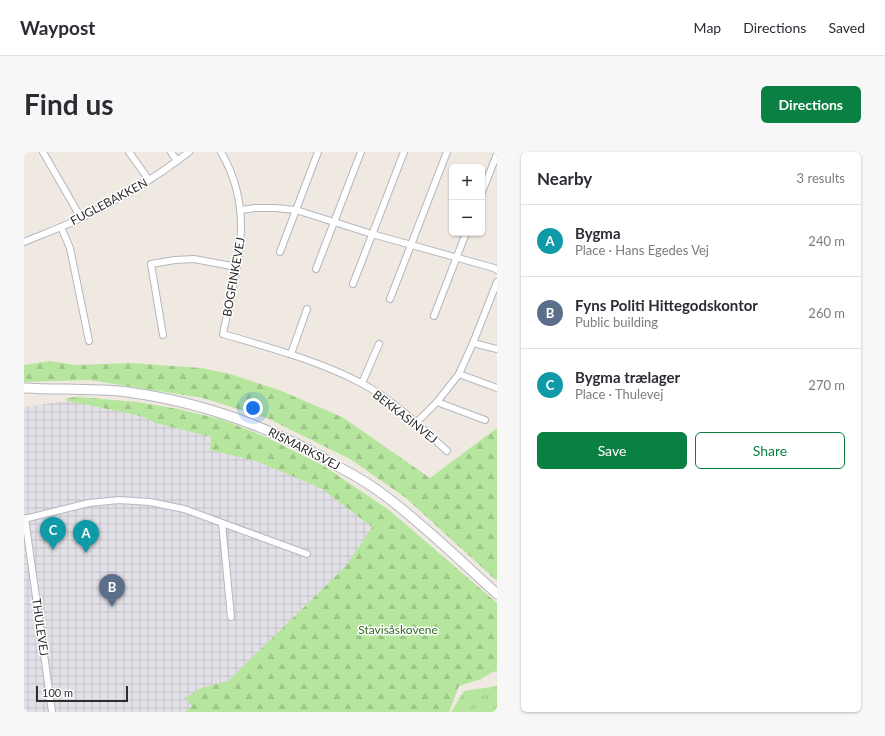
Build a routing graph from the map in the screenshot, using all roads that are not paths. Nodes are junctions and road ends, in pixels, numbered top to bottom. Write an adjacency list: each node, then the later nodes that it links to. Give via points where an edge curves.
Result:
1 (43, 152): 16 (street)
2 (129, 152): 12 (street)
3 (170, 152): 11 (street)
4 (188, 152): 11 (street, FUGLEBAKKEN)
5 (221, 152): 14 (street, BOGFINKEVEJ, via 238,191)
6 (318, 152): 15 (street)
7 (361, 152): 17 (street)
8 (404, 152): 19 (street)
9 (446, 152): 22 (street)
10 (497, 154): 13 (street)
11 (177, 161): 12 (street, FUGLEBAKKEN)
12 (149, 180): 16 (street, FUGLEBAKKEN)
13 (485, 184)
14 (241, 210): 15 (street); 25 (street, BOGFINKEVEJ, via 242,228)
15 (296, 210): 17 (street); 23 (street)
16 (81, 218): 18 (street, FUGLEBAKKEN)
17 (334, 222): 19 (street); 26 (street)
18 (61, 227): 21 (street, FUGLEBAKKEN); 36 (street, via 70,248)
19 (372, 234): 22 (street); 29 (street)
20 (465, 236): 24 (street)
21 (24, 242)
22 (411, 245): 24 (street); 31 (street)
23 (280, 252)
24 (457, 257): 27 (street); 33 (street)
25 (237, 267): 34 (street, via 194,259 151,264); 35 (street, BOGFINKEVEJ)
26 (316, 269)
27 (497, 270)
28 (497, 282): 30 (street)
29 (353, 284)
30 (495, 292): 37 (street)
31 (390, 299)
32 (308, 309): 40 (street)
33 (434, 316)
34 (163, 334)
35 (223, 334): 40 (street, BEKKASINVEJ)
36 (89, 341)
37 (473, 343): 39 (street); 41 (street)
38 (379, 344): 42 (street, BEKKASINVEJ)
39 (497, 349)
40 (291, 354): 42 (street, BEKKASINVEJ)
41 (458, 374): 44 (street); 47 (street)
42 (362, 383): 49 (street, BEKKASINVEJ)
43 (24, 388): 45 (main road, RISMARKSVEJ)
44 (497, 388)
45 (48, 389): 46 (main road, RISMARKSVEJ); 54 (main road, RISMARKSVEJ, via 84,389 135,394 191,405 234,417 272,432 318,454 387,497)
46 (24, 392)
47 (437, 402): 48 (street); 49 (street)
48 (485, 420)
49 (416, 424): 50 (street, BEKKASINVEJ)
50 (447, 451)
51 (24, 519): 52 (street, via 89,503 120,500 150,502 184,509); 56 (street, THULEVEJ)
52 (222, 523): 53 (street); 55 (street)
53 (307, 554)
54 (497, 594)
55 (231, 617)
56 (52, 712)

